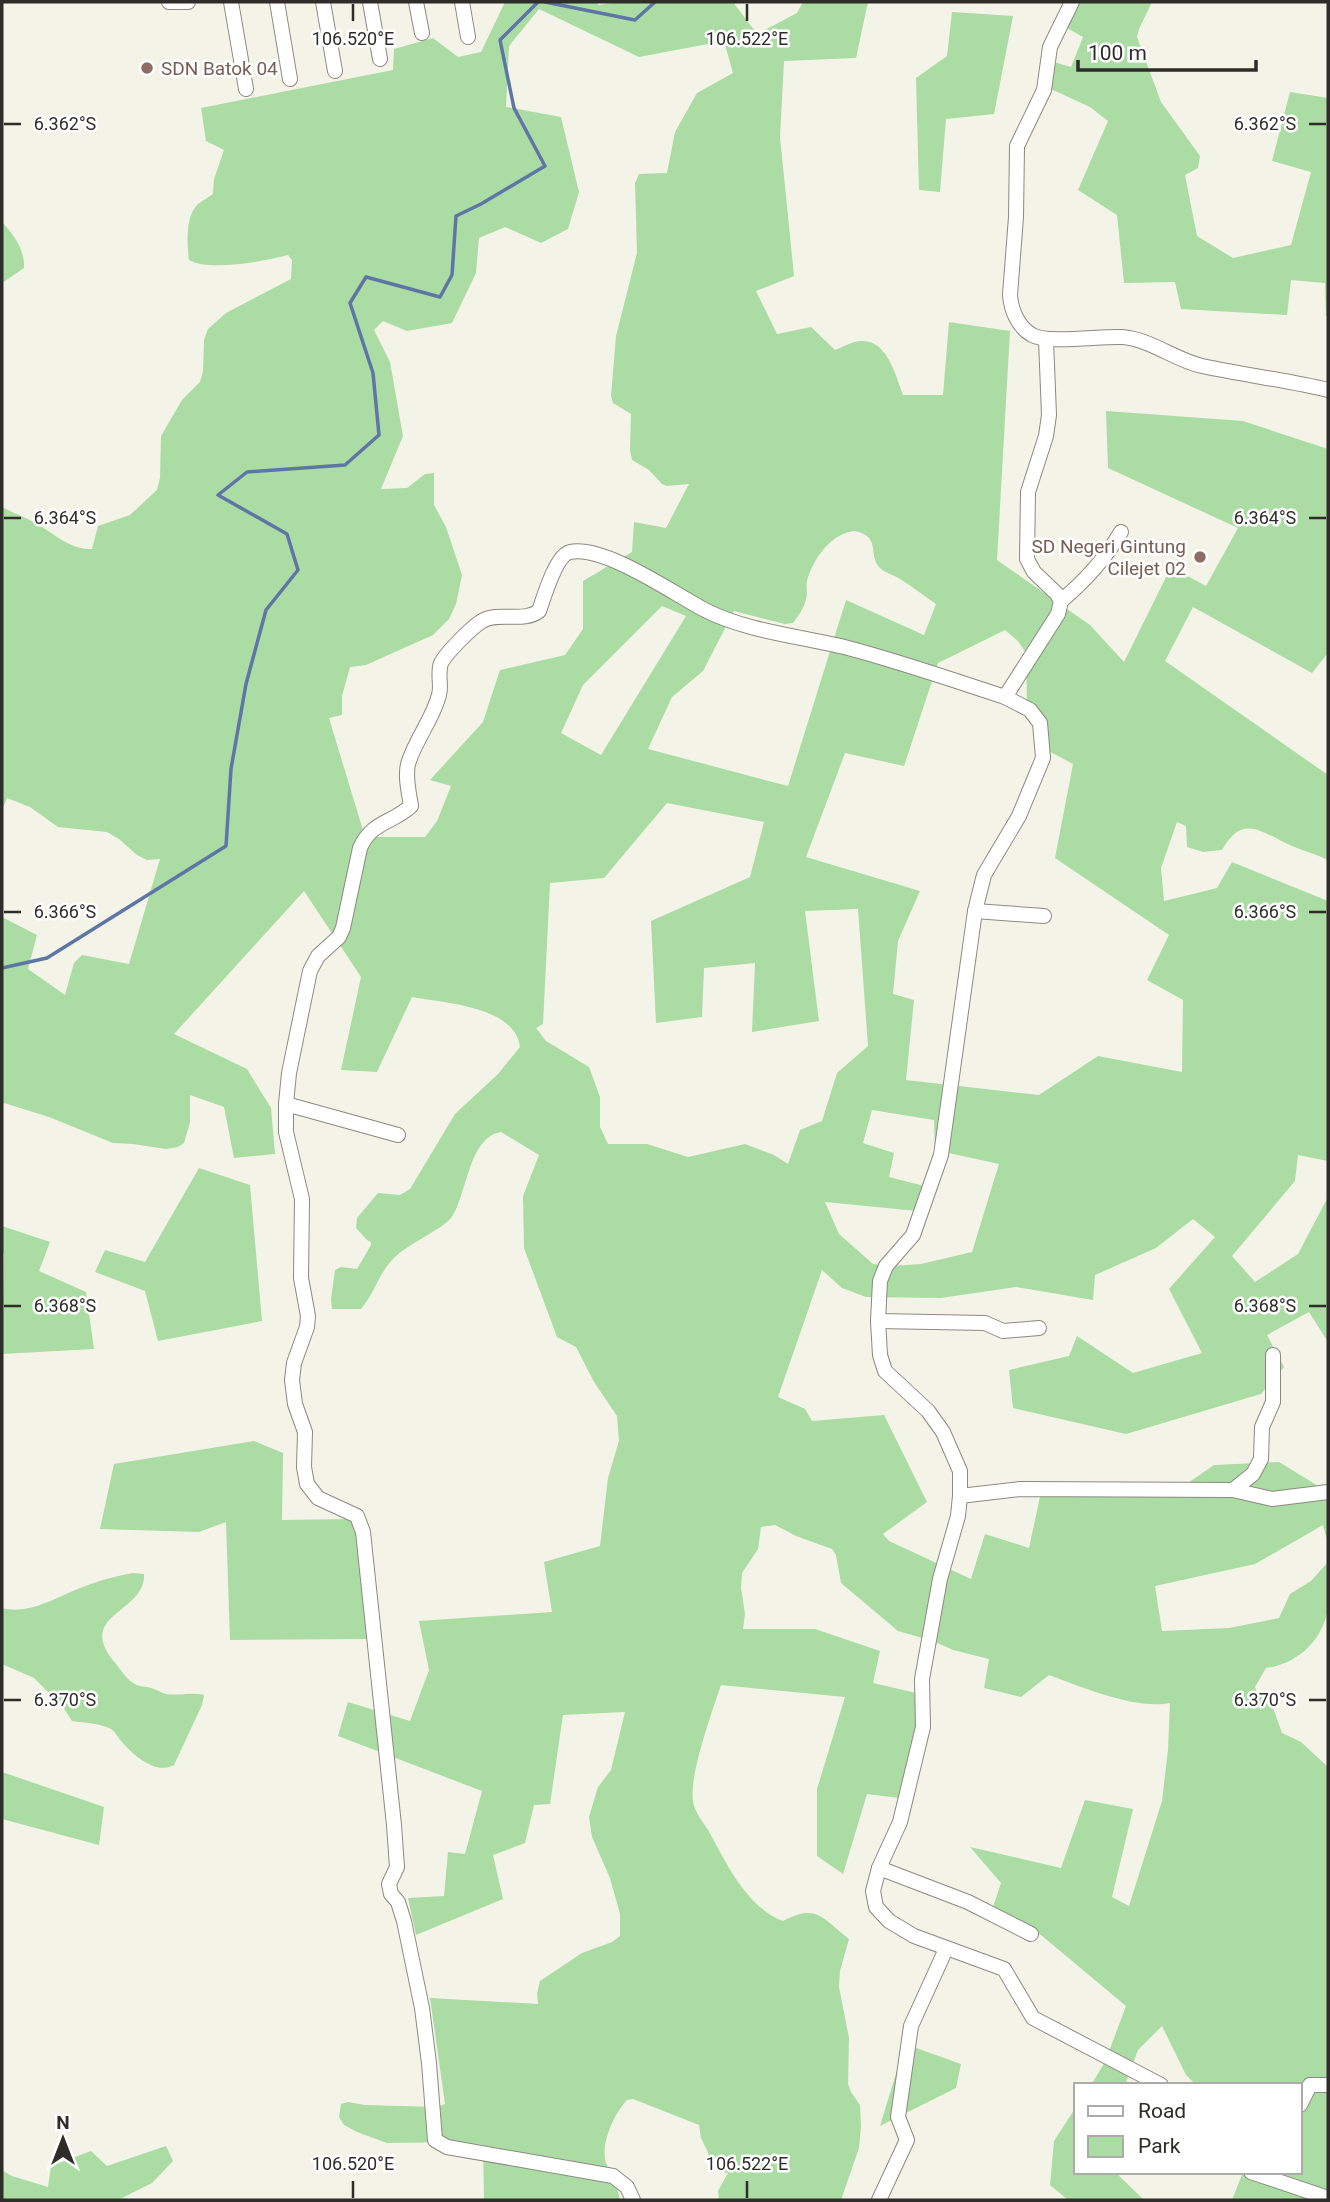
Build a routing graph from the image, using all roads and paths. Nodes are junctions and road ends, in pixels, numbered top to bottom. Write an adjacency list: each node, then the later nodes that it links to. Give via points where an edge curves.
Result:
1 (169, 2): 2 (street)
2 (188, 2)
3 (230, 2): 15 (street)
4 (277, 2): 14 (street)
5 (323, 2): 13 (street)
6 (370, 2): 12 (street)
7 (416, 2): 10 (street)
8 (462, 2): 11 (street)
9 (1072, 2): 16 (street, via 1050,47 1044,90 1017,146 1010,306 1021,326)
10 (422, 33)
11 (468, 37)
12 (380, 59)
13 (335, 71)
14 (290, 79)
15 (246, 89)
16 (1046, 340): 17 (street, via 1124,337 1200,365); 19 (street, via 1049,415 1028,492 1027,559)
17 (1328, 390)
18 (1121, 532): 19 (street, via 1084,581)
19 (1061, 601): 20 (street, via 1058,614)
20 (1005, 697): 21 (street, via 1030,710 1040,723 1043,758 1019,816 984,875); 23 (street, via 849,649 726,619 604,557 573,551 565,554 539,611 525,617 484,620 442,662 440,694 408,765 411,806 364,838 343,928 310,971)
21 (975, 911): 22 (street); 25 (street, via 940,1155 913,1235 886,1266 880,1281)
22 (1044, 916)
23 (286, 1104): 24 (street); 39 (street, via 286,1132 302,1199 301,1278 308,1316 292,1380 305,1432 304,1467 312,1492 357,1516 363,1532 394,1825 397,1867 389,1884 404,1921 422,2008 435,2140 447,2147 613,2176 627,2187)
24 (398, 1135)
25 (878, 1321): 26 (street, via 985,1323 1003,1331); 30 (street, via 885,1371 928,1411 943,1432 960,1471)
26 (1039, 1328)
27 (1273, 1355): 28 (street, via 1273,1402 1262,1427 1261,1459 1253,1475)
28 (1233, 1490): 29 (street, via 1272,1499); 30 (street, via 1020,1489)
29 (1328, 1492)
30 (960, 1496): 31 (street, via 922,1679 923,1727 900,1822)
31 (879, 1868): 32 (street, via 968,1902); 33 (street, via 873,1891 876,1907 897,1926)
32 (1031, 1934)
33 (946, 1949): 34 (street, via 1004,1969 1033,2018); 40 (street, via 911,2026 898,2118 907,2140)
34 (1157, 2083)
35 (1328, 2085): 36 (street, via 1310,2085)
36 (1302, 2101)
37 (1256, 2174): 38 (street)
38 (1328, 2198)
39 (633, 2200)
40 (878, 2200)

